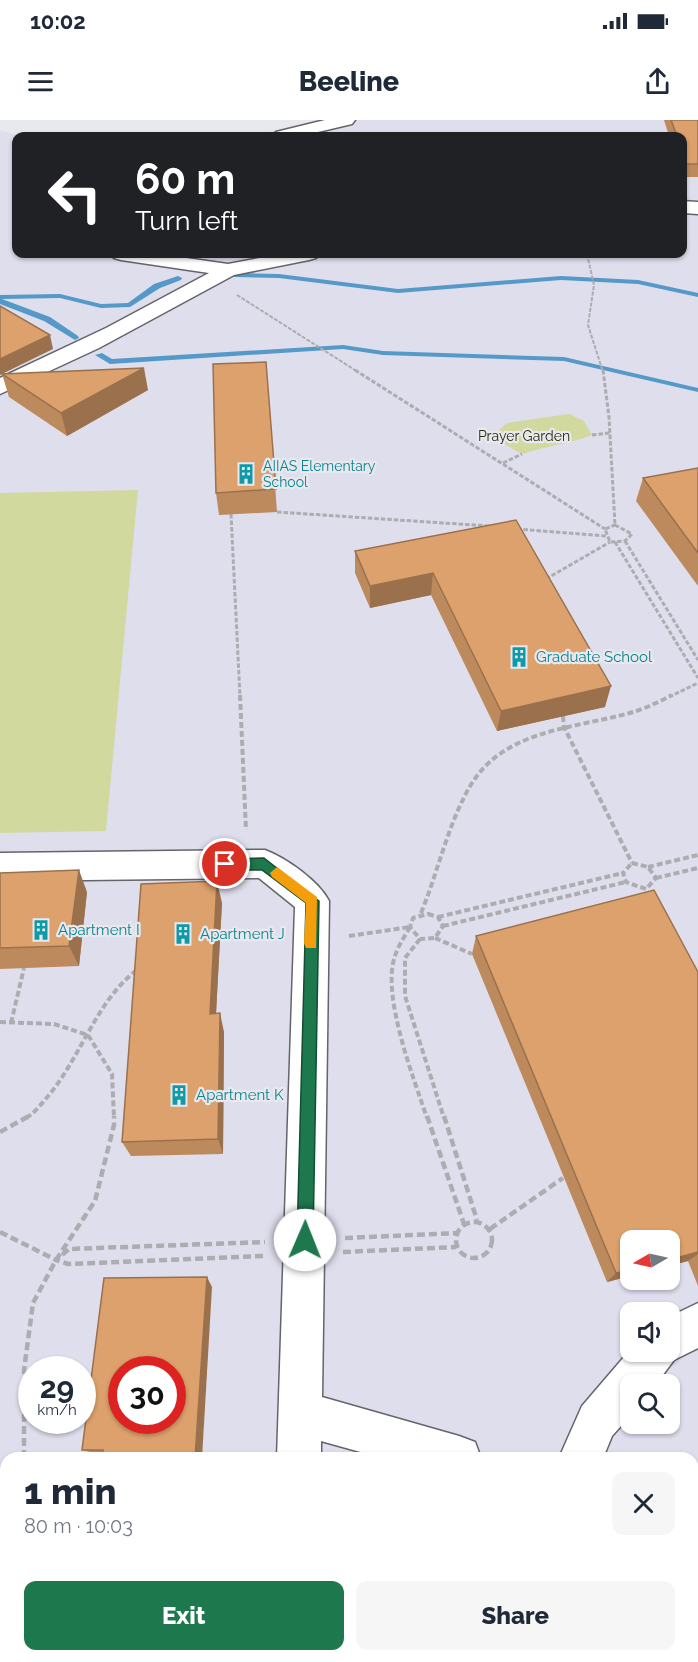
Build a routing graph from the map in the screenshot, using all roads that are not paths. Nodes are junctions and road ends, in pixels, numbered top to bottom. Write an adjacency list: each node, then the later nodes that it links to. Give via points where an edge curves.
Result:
1 (346, 120): 2 (street)
2 (298, 132)
3 (140, 258): 5 (street)
4 (292, 258): 5 (street)
5 (221, 275): 6 (street, via 125,328)
6 (0, 387)
7 (0, 867): 11 (street, via 264,864 312,901)
8 (698, 1324): 9 (street)
9 (680, 1335)
10 (647, 1362): 14 (street, via 597,1421)
11 (301, 1413): 12 (street); 13 (street)
12 (299, 1452)
13 (438, 1452)
14 (584, 1452)

